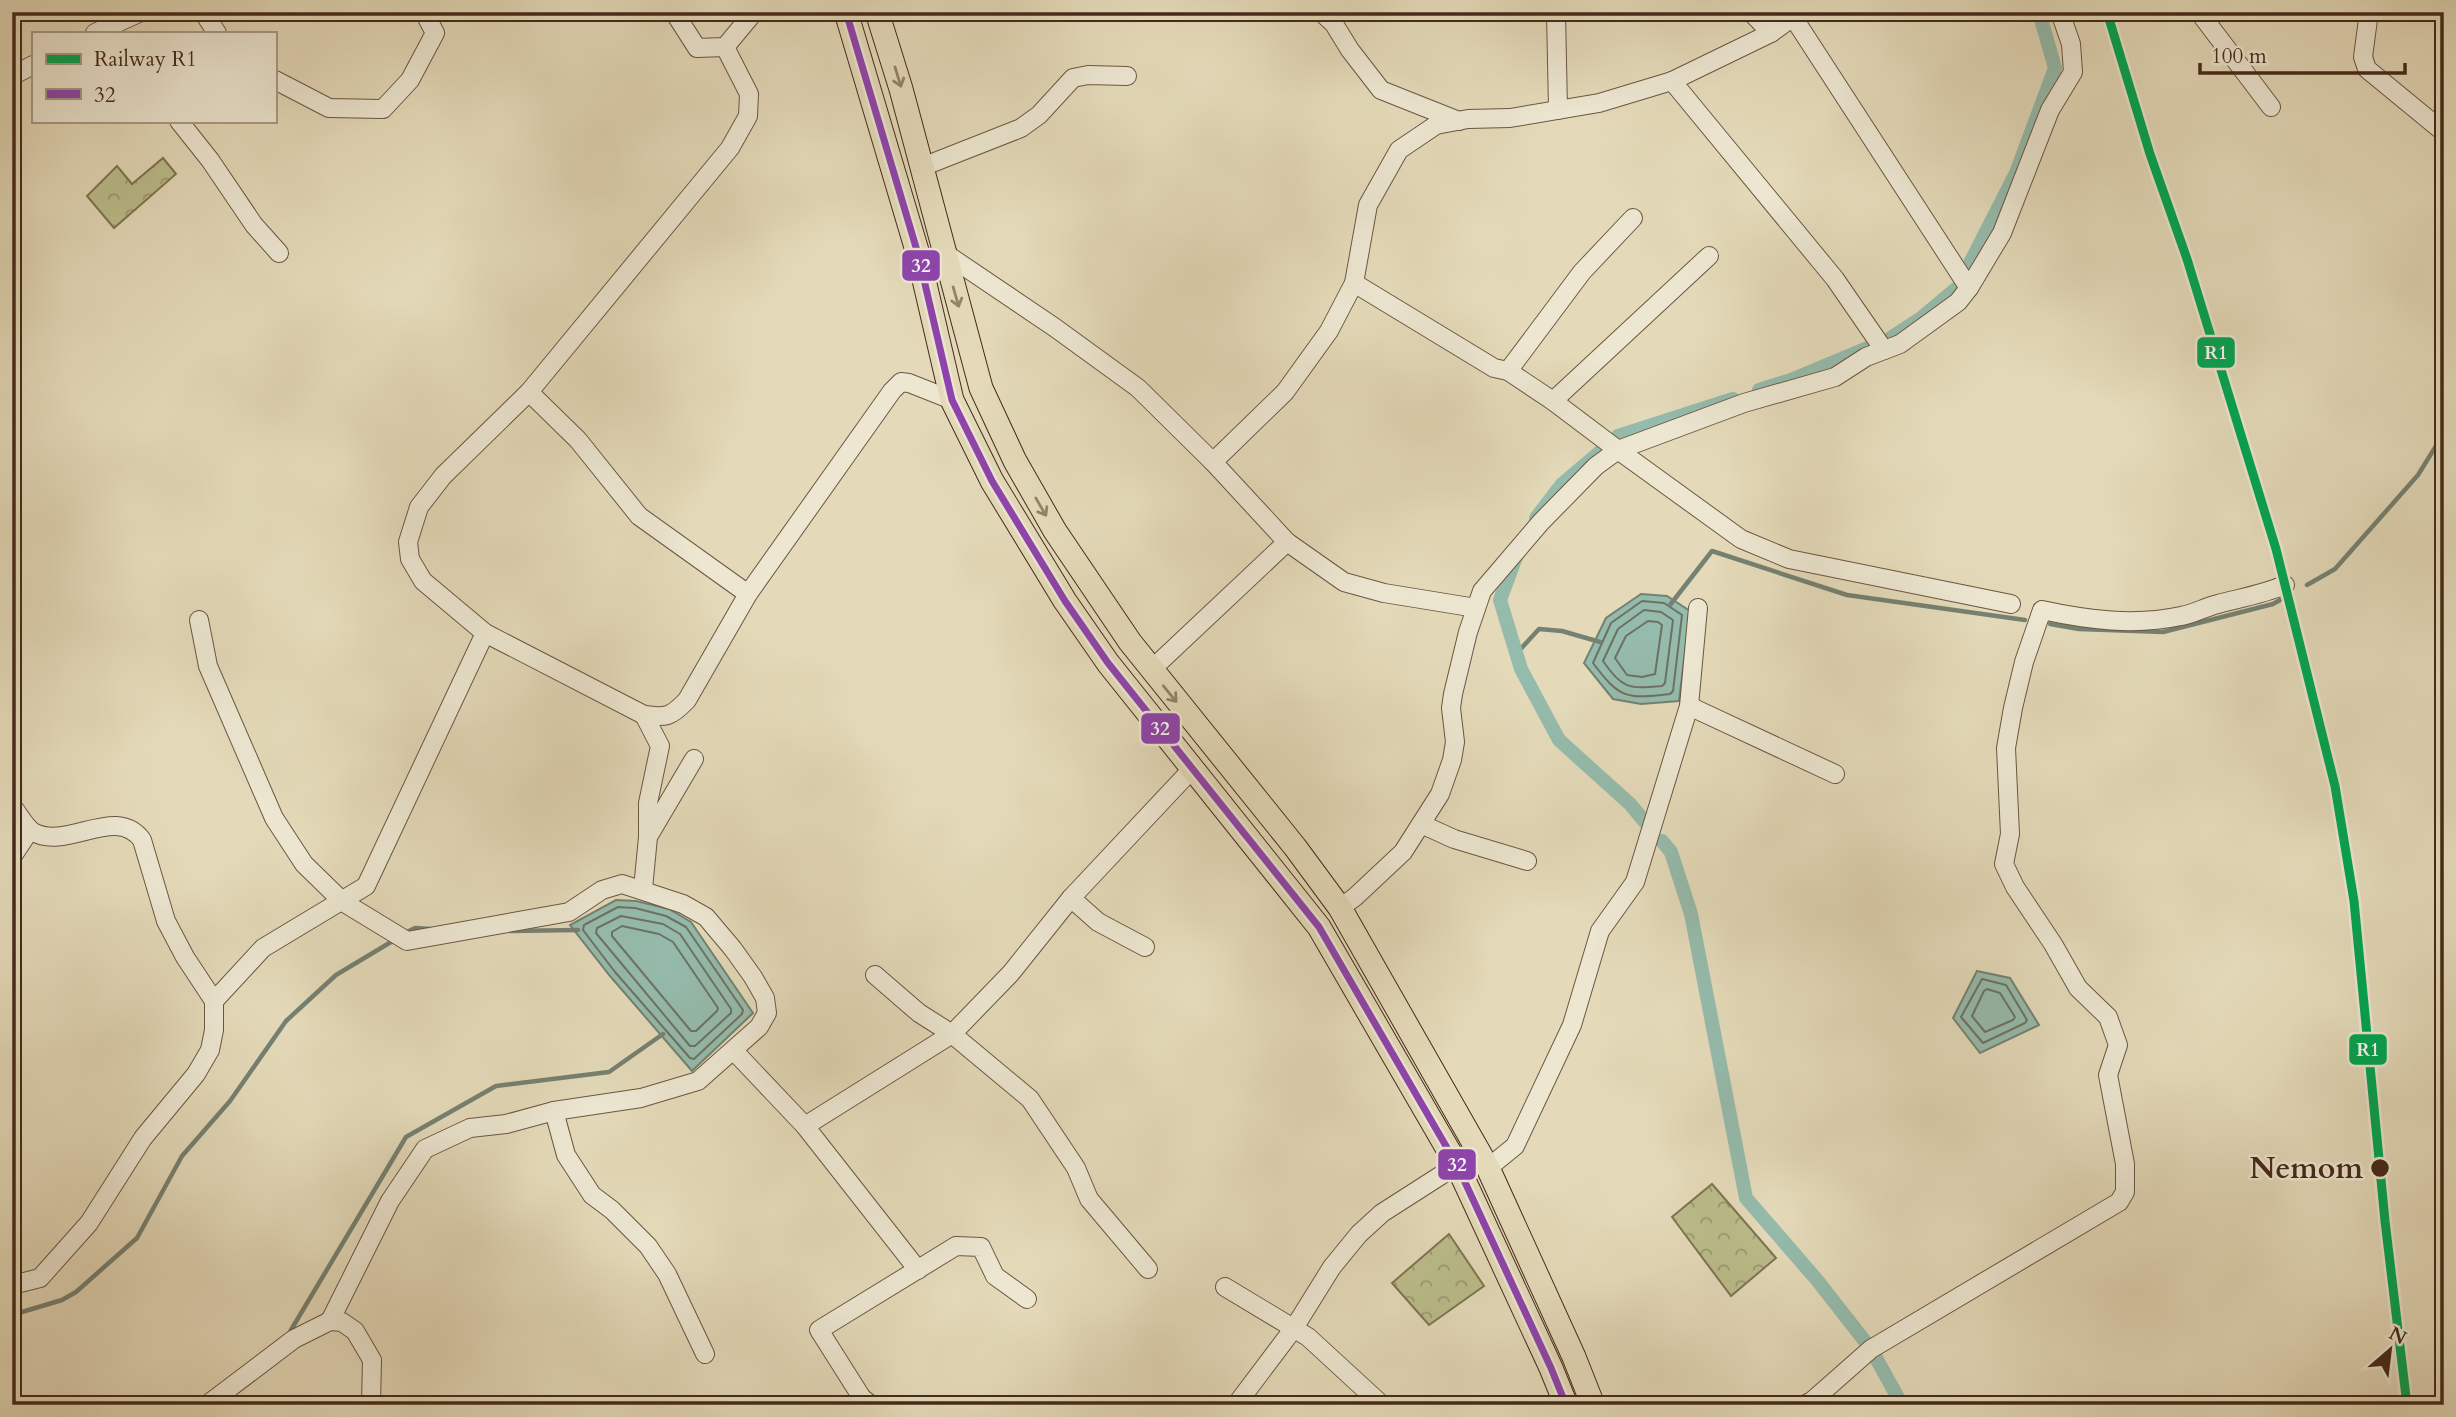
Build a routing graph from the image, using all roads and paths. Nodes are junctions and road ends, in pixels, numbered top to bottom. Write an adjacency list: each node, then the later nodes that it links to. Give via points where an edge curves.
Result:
1 (141, 12): 15 (street)
2 (203, 12): 16 (street)
3 (424, 12): 20 (street, via 435,33 410,80 383,109 329,108)
4 (674, 12): 18 (street, via 697,48)
5 (754, 12): 18 (street)
6 (846, 12): 31 (main road)
7 (877, 12): 27 (main road, one-way to 27)
8 (1321, 12): 24 (street, via 1381,90)
9 (1556, 12): 23 (street)
10 (1751, 12): 17 (street)
11 (2060, 12): 34 (street, via 2071,44 2073,72 2050,110 2002,233)
12 (2199, 12): 22 (street)
13 (2370, 12): 26 (street, via 2363,57 2367,69)
14 (1796, 15): 17 (street); 34 (street)
15 (116, 28)
16 (217, 32)
17 (1771, 33): 21 (street)
18 (724, 47): 37 (street, via 749,94 748,116 730,148)
19 (1127, 76): 27 (street, via 1073,78 1021,128)
20 (276, 81)
21 (1672, 81): 23 (street); 35 (street, via 1835,279)
22 (2271, 107)
23 (1558, 110): 24 (street)
24 (1459, 121): 33 (street, via 1436,125 1399,150 1368,205)
25 (180, 122): 30 (street)
26 (2440, 129)
27 (922, 167): 29 (main road)
28 (1633, 218): 36 (street, via 1582,272)
29 (943, 252): 31 (main road); 41 (street, via 1138,388); 50 (main road, one-way to 50, via 981,388 996,424 1055,531)
30 (279, 253)
31 (918, 254): 38 (main road)
32 (1709, 256): 39 (street)
33 (1354, 283): 36 (street, via 1494,368); 41 (street, via 1329,331 1285,392)
34 (1969, 288): 35 (street, via 1937,318)
35 (1884, 350): 40 (street, via 1835,377 1744,403)
36 (1507, 371): 39 (street)
37 (529, 392): 44 (street, via 578,440 639,516); 49 (street, via 443,476 419,508 408,542 410,559 423,581)
38 (952, 400): 44 (street, via 901,382); 54 (main road, via 992,481 1065,601 1108,663)
39 (1553, 401): 40 (street)
40 (1618, 450): 45 (street, via 1741,539 1789,559); 46 (street, via 1541,522 1482,591)
41 (1213, 462): 42 (street)
42 (1287, 542): 46 (street, via 1344,582); 50 (street)
43 (2285, 585): 92 (street, via 2170,617 2123,622 2042,610 2018,685 2006,748 2010,834 2004,864 2078,988 2108,1017 2118,1045 2108,1075 2125,1164 2125,1192 2119,1202 1871,1349)
44 (748, 594): 52 (street, via 676,713)
45 (2011, 604)
46 (1476, 608): 57 (street, via 1453,694 1452,760 1440,794)
47 (1698, 608): 51 (street)
48 (199, 620): 64 (street, via 208,666 274,818 304,864)
49 (485, 633): 52 (street); 64 (street, via 366,886)
50 (1151, 670): 65 (main road, one-way to 65)
51 (1689, 706): 55 (street); 74 (street, via 1635,882 1600,930 1572,1025 1515,1146)
52 (644, 715): 59 (street, via 660,746 648,803)
53 (694, 760): 59 (street)
54 (1193, 768): 63 (street); 73 (main road, via 1319,927)
55 (1835, 774)
56 (12, 806): 58 (street)
57 (1421, 824): 61 (street); 65 (street, via 1394,862)
58 (30, 830): 60 (street); 68 (street, via 43,836 120,825 135,830 166,921)
59 (648, 837): 62 (street)
60 (12, 857)
61 (1527, 861)
62 (643, 889): 64 (street, via 622,884 601,890 569,912 407,941); 70 (street, via 706,917 765,998 766,1013 759,1027)
63 (1071, 898): 66 (street, via 1098,922); 69 (street, via 1011,972)
64 (343, 902): 68 (street, via 263,948)
65 (1340, 908): 74 (main road)
66 (1145, 947)
67 (874, 975): 69 (street)
68 (215, 1001): 77 (street, via 210,1050 196,1074 143,1138 89,1223 40,1278)
69 (952, 1034): 72 (street); 75 (street, via 1030,1099 1076,1168 1089,1199)
70 (734, 1051): 71 (street, via 698,1081 641,1098); 72 (street)
71 (554, 1111): 80 (street, via 470,1128 425,1149 390,1201); 82 (street, via 566,1155 592,1195 648,1246 667,1273)
72 (805, 1126): 76 (street)
73 (1457, 1165): 81 (street, via 1382,1213 1359,1234); 90 (main road)
74 (1488, 1168): 91 (main road)
75 (1148, 1269)
76 (918, 1270): 79 (street, via 956,1246 981,1247 995,1276); 83 (street, via 819,1330)
77 (12, 1285)
78 (1225, 1287): 81 (street)
79 (1027, 1299)
80 (330, 1321): 86 (street, via 294,1339); 87 (street, via 342,1322 365,1345 372,1360)
81 (1294, 1328): 88 (street); 89 (street)
82 (705, 1354)
83 (863, 1403)
84 (121, 1405): 85 (street)
85 (133, 1405)
86 (207, 1405)
87 (371, 1405)
88 (1236, 1405)
89 (1382, 1405)
90 (1566, 1405)
91 (1593, 1405)
92 (1804, 1405)

